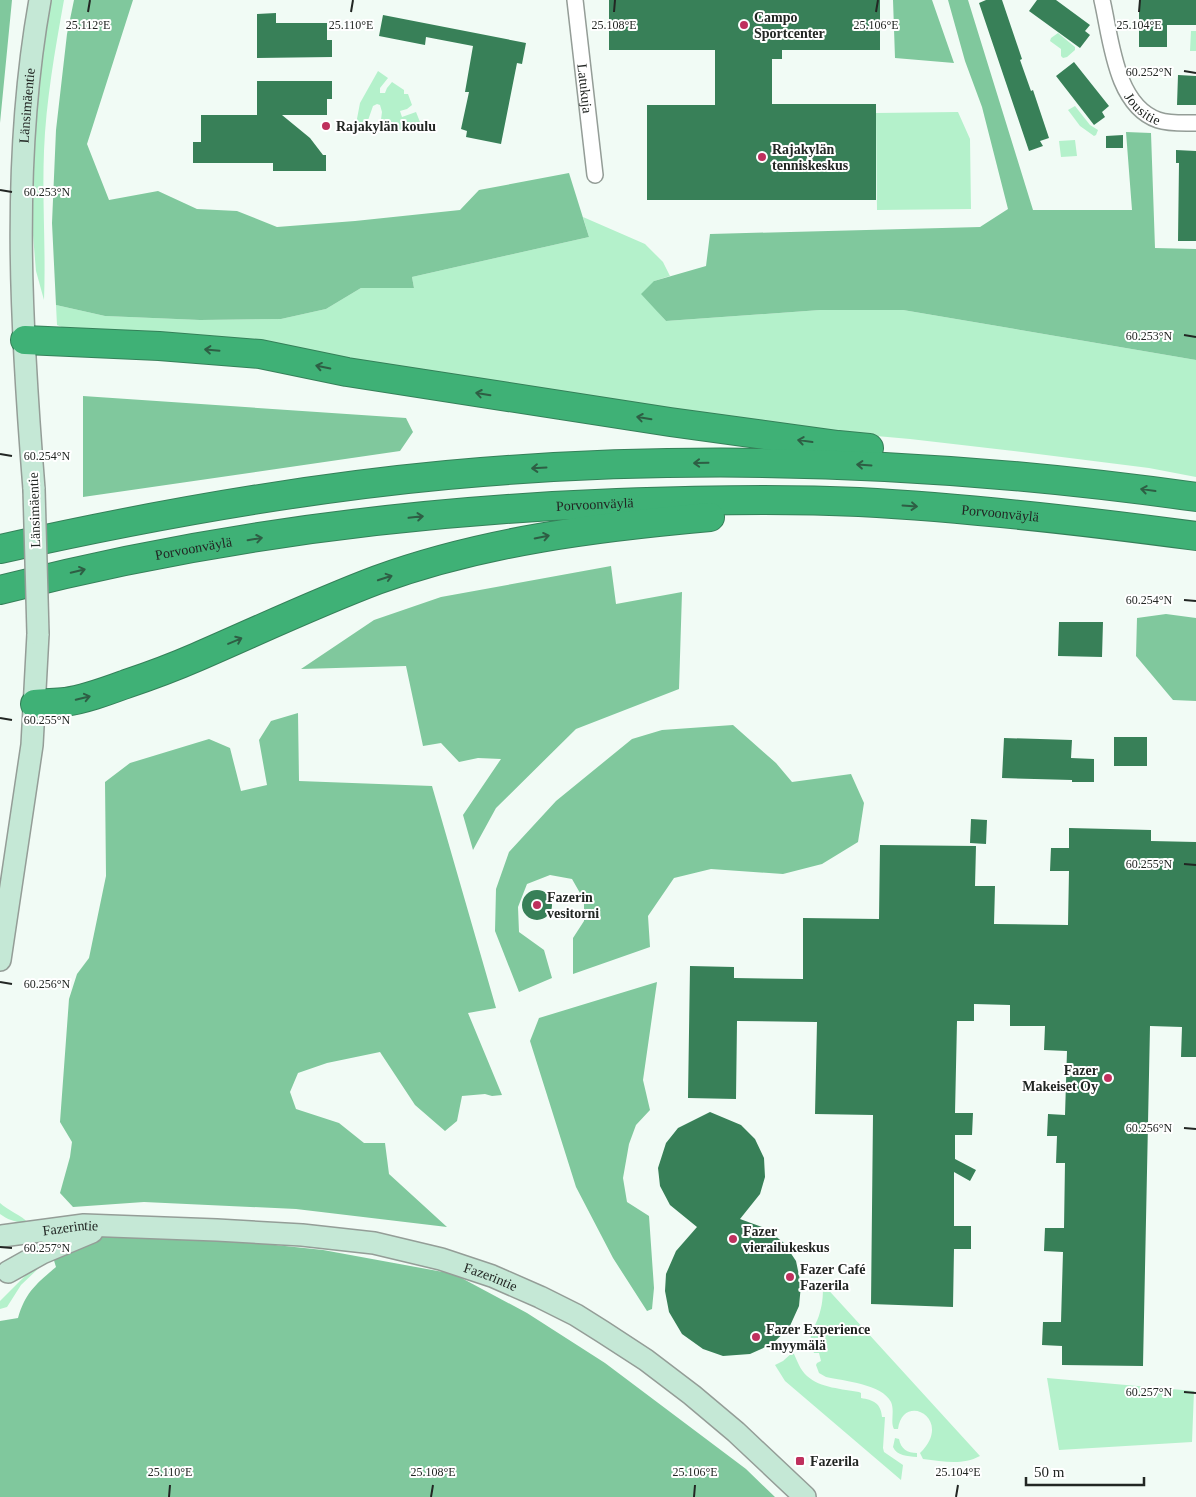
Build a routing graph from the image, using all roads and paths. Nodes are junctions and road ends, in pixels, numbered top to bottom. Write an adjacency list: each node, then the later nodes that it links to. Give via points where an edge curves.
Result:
1 (40, 0): 6 (main road, Länsimäentie, via 28,84 23,156)
2 (575, 0): 5 (street, Latukuja)
3 (1102, 0): 4 (street, Jousitie, via 1118,73 1133,103 1158,120)
4 (1196, 123)
5 (595, 175)
6 (25, 340): 7 (highway, one-way to 6, via 946,454 838,445 670,422 347,372 260,354); 13 (main road, Länsimäentie, bridge, via 38,634)
7 (1006, 475): 8 (highway, one-way to 7); 11 (highway, one-way to 11, via 848,464 698,463 520,469 297,493 188,510)
8 (1196, 497)
9 (858, 502): 10 (highway, Porvoonväylä, one-way to 10, via 1041,516); 12 (highway, Porvoonväylä, one-way to 9, via 183,550 398,519 496,509 662,501); 13 (highway, one-way to 9, via 66,702 116,688 378,580 444,559 563,533)
10 (1196, 536)
11 (0, 549)
12 (0, 590)
13 (35, 704): 14 (main road, Länsimäentie, via 27,784)
14 (0, 960)
15 (108, 1226): 16 (main road, Fazerintie, via 84,1225); 17 (main road, Fazerintie, via 42,1253); 18 (main road, Fazerintie, via 292,1234 374,1243 441,1259 492,1276 576,1315 646,1360 692,1394)
16 (1, 1235): 17 (main road, via 9,1246 11,1259)
17 (4, 1277)
18 (806, 1497)

